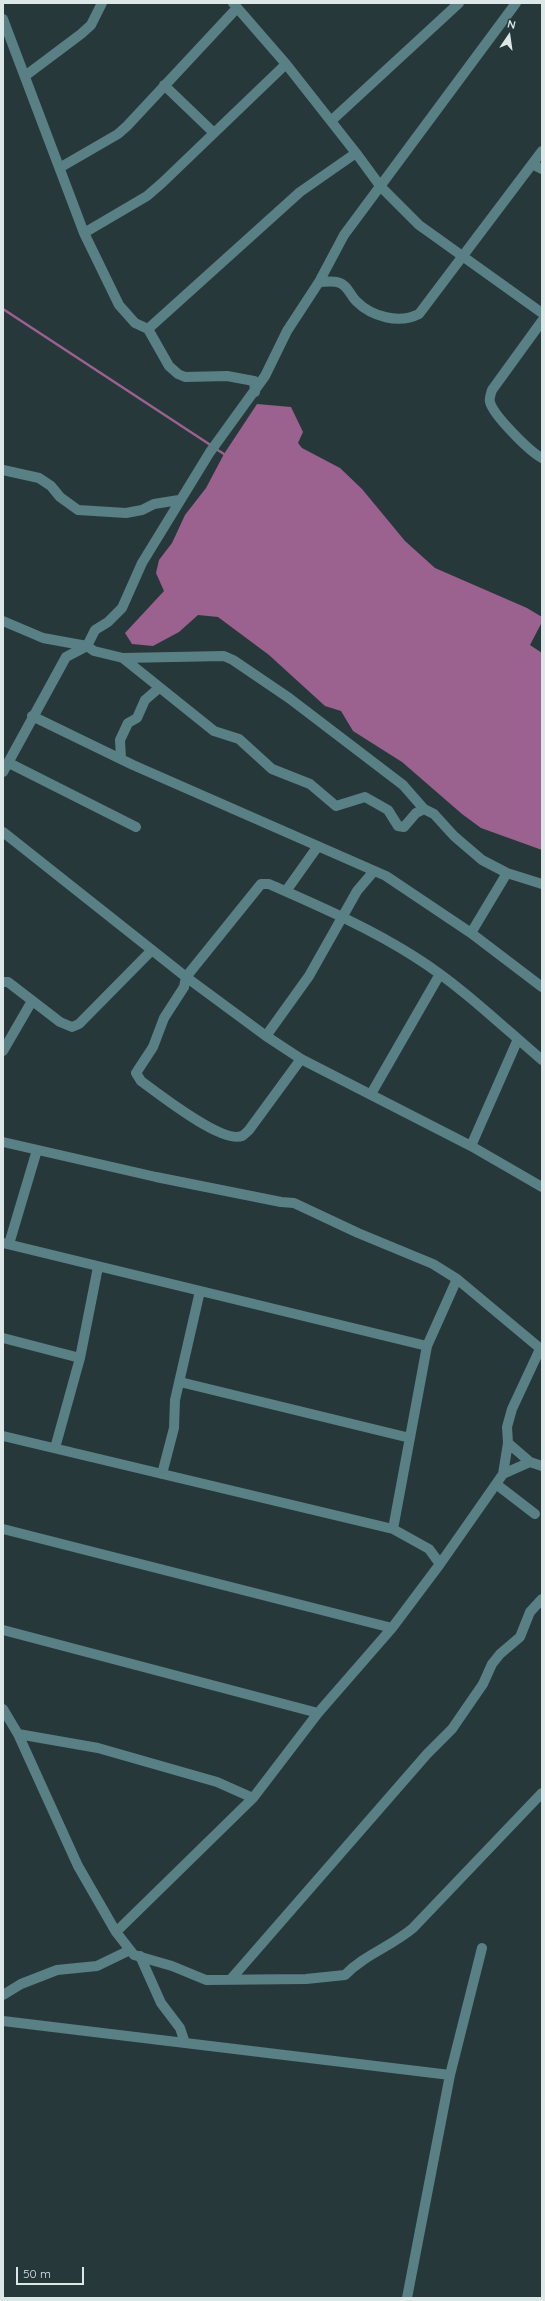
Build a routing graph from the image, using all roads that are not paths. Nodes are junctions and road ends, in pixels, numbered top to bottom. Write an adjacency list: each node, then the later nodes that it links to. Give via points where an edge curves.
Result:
1 (102, 3): 7 (street, via 91,25)
2 (459, 3): 9 (street)
3 (516, 3): 16 (street)
4 (235, 6): 6 (street); 8 (street)
5 (3, 19): 7 (street)
6 (286, 64): 9 (street); 10 (street)
7 (25, 76): 14 (street)
8 (164, 86): 10 (street); 14 (street, via 118,134)
9 (331, 121): 12 (street)
10 (214, 133): 17 (street, via 147,196)
11 (542, 151): 13 (street)
12 (356, 152): 16 (street); 22 (street, via 300,192)
13 (532, 164): 15 (street); 18 (street)
14 (61, 167): 17 (street)
15 (542, 169)
16 (381, 187): 18 (street, via 419,224); 19 (street, via 344,235)
17 (84, 233): 22 (street, via 119,304 135,323)
18 (462, 256): 19 (street, via 419,314 411,318 393,319 370,311 356,301 345,285 338,282); 20 (street)
19 (319, 282): 23 (street, via 287,331)
20 (542, 314)
21 (542, 321): 24 (street, via 492,390 489,401 515,435)
22 (148, 329): 23 (street, via 169,366 178,374 185,378 243,378 254,381)
23 (255, 392): 26 (street, via 210,452)
24 (542, 458)
25 (3, 470): 26 (street, via 39,478 69,504 82,510 126,513 142,510 154,504)
26 (180, 500): 28 (street, via 142,563 122,608 108,622 95,630)
27 (3, 621): 28 (street, via 43,638)
28 (87, 646): 29 (street, via 94,651); 31 (street, via 66,657)
29 (123, 658): 30 (street); 34 (street, via 224,656 233,660 289,698 403,785)
30 (159, 688): 32 (street, via 145,700 137,718 128,723 120,740); 34 (street, via 214,731 239,739 272,769 310,784 336,806 365,797 388,810 398,826 404,827 416,812)
31 (32, 716): 32 (street); 33 (street)
32 (121, 759): 37 (street)
33 (6, 767): 35 (street)
34 (424, 809): 39 (street, via 434,814 454,836 482,860)
35 (136, 826)
36 (3, 832): 44 (street)
37 (318, 846): 38 (street); 41 (street)
38 (374, 870): 42 (street, via 357,891); 43 (street)
39 (507, 873): 40 (street); 43 (street)
40 (542, 884)
41 (286, 891): 42 (street); 46 (street, via 269,884 261,884)
42 (343, 917): 45 (street, via 414,956); 50 (street, via 309,976)
43 (471, 932): 48 (street)
44 (152, 950): 46 (street); 49 (street, via 79,1024 72,1027 60,1022)
45 (440, 974): 51 (street); 55 (street)
46 (186, 977): 50 (street); 53 (street, via 184,987 164,1018 153,1047 136,1072 141,1081 210,1129 226,1136 237,1137 243,1136 249,1130)
47 (3, 982): 49 (street, via 8,982)
48 (542, 987)
49 (32, 1001): 52 (street)
50 (266, 1036): 53 (street)
51 (518, 1039): 54 (street); 57 (street)
52 (3, 1051)
53 (301, 1059): 55 (street)
54 (542, 1060)
55 (371, 1094): 57 (street)
56 (3, 1142): 58 (street)
57 (471, 1146): 59 (street)
58 (37, 1150): 60 (street); 62 (street, via 156,1178 294,1203 433,1264)
59 (542, 1187)
60 (6, 1244): 61 (street)
61 (98, 1267): 63 (street); 67 (street)
62 (457, 1278): 65 (street); 66 (street)
63 (200, 1290): 65 (street); 68 (street)
64 (3, 1338): 67 (street)
65 (427, 1346): 70 (street)
66 (541, 1350): 71 (street, via 512,1409 507,1427)
67 (80, 1358): 72 (street)
68 (180, 1382): 70 (street); 75 (street, via 175,1400 174,1428)
69 (3, 1436): 72 (street)
70 (410, 1438): 80 (street)
71 (508, 1443): 73 (street); 76 (street)
72 (55, 1448): 75 (street)
73 (530, 1462): 74 (street); 76 (street)
74 (542, 1466)
75 (162, 1474): 80 (street)
76 (503, 1474): 77 (street)
77 (496, 1484): 78 (street); 81 (street)
78 (535, 1514)
79 (3, 1529): 83 (street)
80 (393, 1529): 81 (street, via 429,1549)
81 (440, 1564): 83 (street)
82 (542, 1599): 94 (street, via 530,1612 520,1637 492,1664 483,1684 452,1729 427,1754)
83 (392, 1628): 86 (street)
84 (3, 1630): 86 (street)
85 (3, 1709): 87 (street)
86 (318, 1713): 89 (street)
87 (18, 1734): 89 (street, via 98,1748 216,1782); 90 (street, via 78,1866)
88 (542, 1793): 94 (street, via 413,1928 353,1967 345,1975 306,1979)
89 (253, 1798): 90 (street)
90 (116, 1932): 92 (street)
91 (482, 1948): 98 (street)
92 (130, 1950): 93 (street, via 134,1955); 95 (street, via 97,1966 57,1970 21,1984)
93 (140, 1956): 94 (street, via 206,1980); 97 (street, via 161,2003 180,2028)
94 (231, 1979)
95 (3, 1995)
96 (3, 2021): 97 (street)
97 (185, 2043): 98 (street)
98 (450, 2075): 99 (street)
99 (407, 2298)

